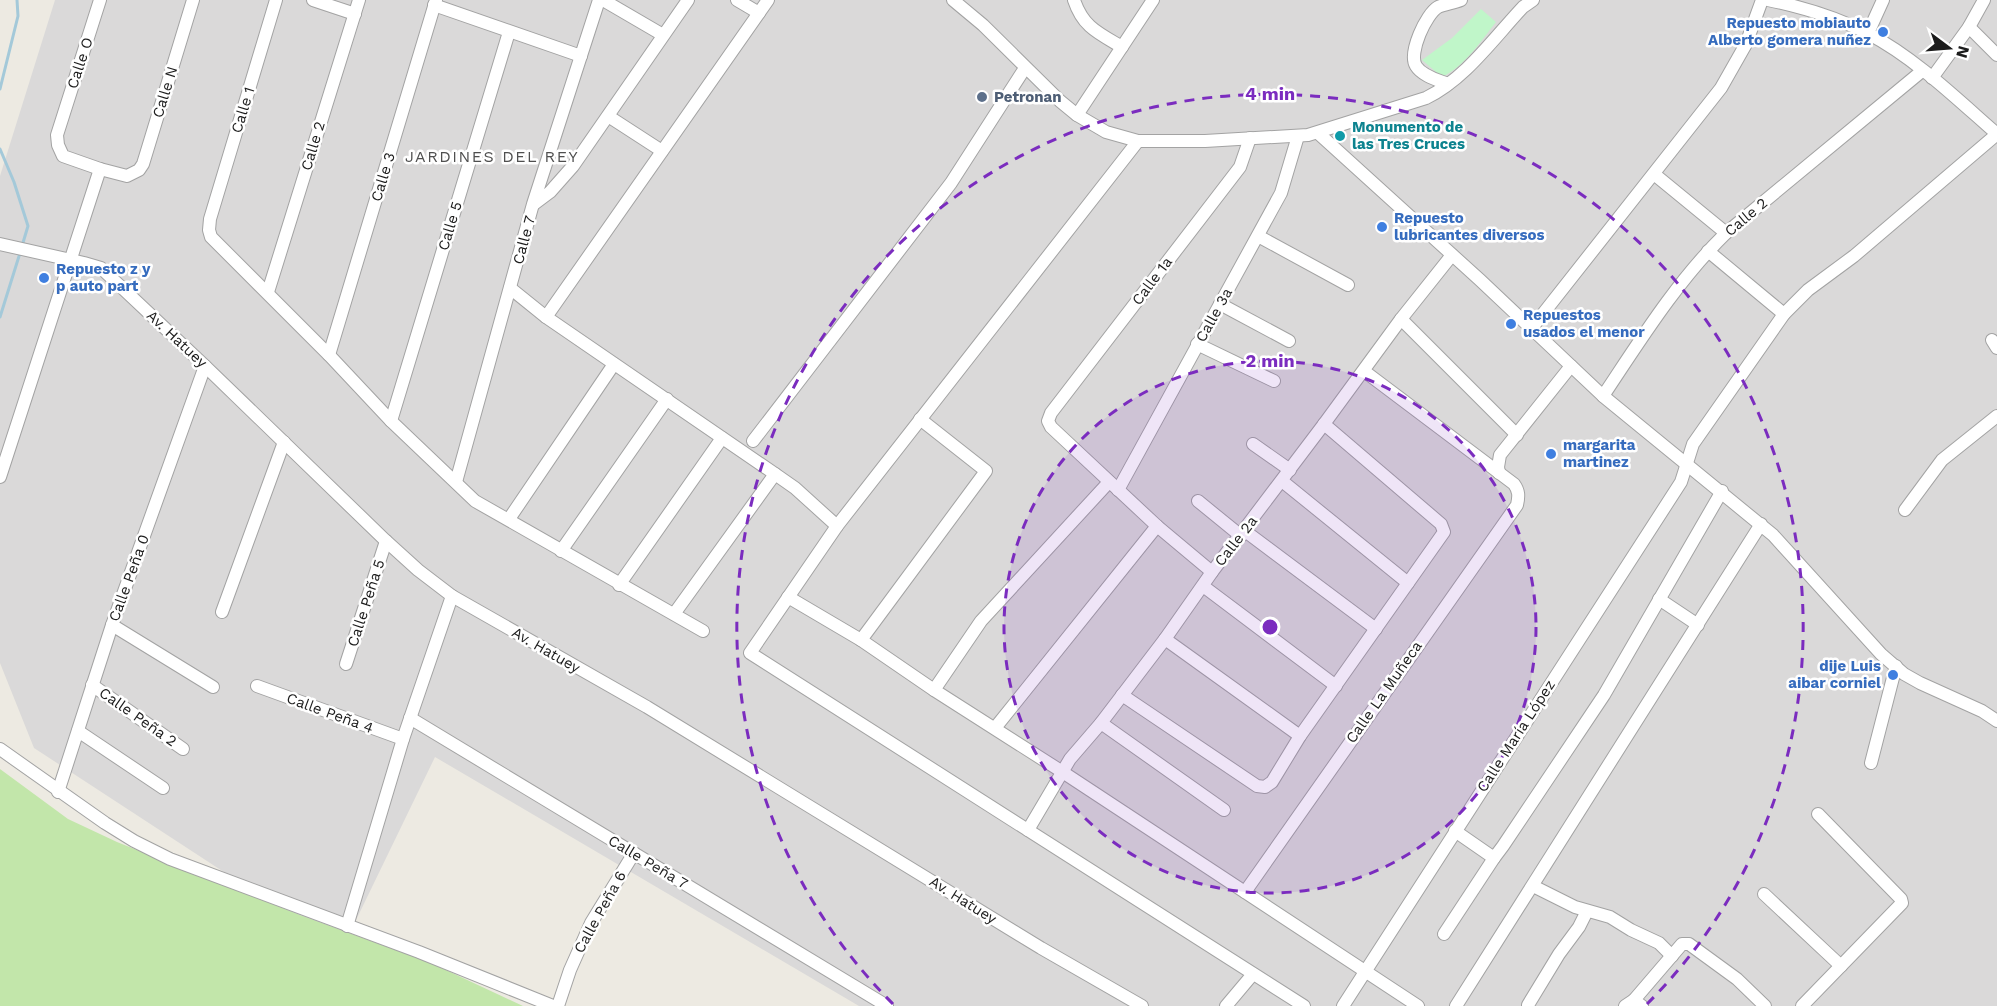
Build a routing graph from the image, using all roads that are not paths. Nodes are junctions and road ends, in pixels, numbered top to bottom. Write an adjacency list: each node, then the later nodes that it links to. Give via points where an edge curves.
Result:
1 (100, 0): 41 (street, Calle O, via 57,135 63,156)
2 (193, 0): 41 (street, Calle N, via 143,164 127,176)
3 (276, 0): 52 (street, Calle 1, via 209,230 217,244)
4 (313, 0): 22 (street)
5 (359, 0): 22 (street, Calle 2)
6 (601, 0): 26 (street); 29 (street, Calle 7)
7 (688, 0): 26 (street)
8 (737, 0): 21 (street)
9 (768, 0): 21 (street)
10 (953, 0): 30 (street)
11 (1074, 0): 27 (street, via 1090,29)
12 (1153, 0): 27 (street)
13 (1461, 0): 20 (street)
14 (1533, 0): 32 (street)
15 (1762, 0): 42 (street, via 1746,44 1722,88)
16 (1768, 0): 25 (street, via 1816,12)
17 (1883, 0): 25 (street)
18 (1984, 0): 23 (street, Calle 2)
19 (435, 2): 24 (street); 60 (street, Calle 3)
20 (1433, 4): 32 (street, via 1414,58 1425,74)
21 (759, 13): 40 (street)
22 (355, 14): 52 (street, Calle 2)
23 (1970, 27): 28 (street); 31 (street, Calle 2)
24 (509, 32): 29 (street); 70 (street, Calle 5)
25 (1868, 33): 31 (street)
26 (663, 35): 34 (street)
27 (1122, 47): 33 (street)
28 (1997, 55)
29 (581, 56): 43 (street, Calle 7)
30 (1025, 68): 33 (street); 74 (street, via 951,183)
31 (1927, 75): 36 (street); 44 (street, Calle 2)
32 (1448, 84): 35 (street, via 1426,98)
33 (1077, 115): 39 (street, via 1106,132)
34 (608, 116): 40 (street); 43 (street, via 573,166 550,192)
35 (1318, 133): 37 (street); 48 (street)
36 (1997, 134): 54 (street, Calle María López)
37 (1298, 136): 38 (street); 45 (street, Calle 3a, via 1281,194)
38 (1250, 138): 39 (street); 84 (street, Calle 1a, via 1240,167 1051,413 1051,426)
39 (1138, 141): 69 (street)
40 (662, 152): 55 (street)
41 (100, 170): 49 (street)
42 (1654, 174): 44 (street); 57 (street)
43 (533, 204): 51 (street, Calle 7)
44 (1726, 233): 47 (street, Calle 2)
45 (1258, 236): 50 (street); 53 (street, Calle 3a)
46 (0, 244): 49 (street, Av. Hatuey)
47 (1708, 251): 54 (street); 66 (street, Calle 2, via 1658,312)
48 (1452, 255): 56 (street, Calle 2a); 57 (street)
49 (71, 261): 62 (street, Av. Hatuey, via 101,268); 81 (street)
50 (1348, 285)
51 (510, 288): 55 (street); 83 (street, Calle 7)
52 (268, 292): 60 (street)
53 (1220, 304): 58 (street); 59 (street, Calle 3a)
54 (1784, 314): 77 (street, Calle María López, via 1693,444)
55 (546, 317): 61 (street)
56 (1401, 319): 64 (street, Calle 2a); 72 (street)
57 (1530, 329): 63 (street)
58 (1289, 341)
59 (1197, 344): 65 (street); 84 (street, Calle 3a)
60 (329, 355): 70 (street)
61 (614, 364): 67 (street); 88 (street)
62 (206, 366): 75 (street, Av. Hatuey); 104 (street, Calle Peña 0)
63 (1570, 366): 66 (street); 72 (street)
64 (1364, 371): 71 (street, Calle 2a); 79 (street)
65 (1274, 381)
66 (1603, 396): 77 (street)
67 (667, 399): 73 (street); 94 (street)
68 (1997, 416): 87 (street, via 1942,460)
69 (920, 419): 90 (street); 109 (street, via 986,471)
70 (391, 421): 83 (street)
71 (1324, 424): 78 (street, Calle 2a); 96 (street, via 1443,527 1444,532)
72 (1517, 435): 79 (street, via 1500,455)
73 (722, 438): 80 (street); 97 (street)
74 (753, 441)
75 (284, 442): 93 (street, Av. Hatuey); 102 (street)
76 (1254, 444): 78 (street)
77 (1686, 465): 85 (street); 134 (street, Calle María López, via 1681,482)
78 (1290, 471): 82 (street, Calle 2a)
79 (1499, 473): 138 (street, Calle La Muñeca, via 1518,491 1516,505)
80 (775, 474): 90 (street); 103 (street)
81 (0, 477)
82 (1281, 481): 92 (street, Calle 2a); 96 (street)
83 (456, 482): 88 (street, via 475,501)
84 (1114, 486): 91 (street); 116 (street, Calle 3a, via 981,621)
85 (1722, 491): 89 (street); 101 (street)
86 (1198, 501): 92 (street)
87 (1905, 510)
88 (508, 519): 94 (street)
89 (1761, 524): 105 (street); 111 (street)
90 (837, 526): 100 (street)
91 (1157, 526): 95 (street); 121 (street)
92 (1243, 533): 95 (street, Calle 2a); 106 (street)
93 (386, 541): 99 (street, Av. Hatuey); 110 (street, Calle Peña 5)
94 (561, 551): 97 (street)
95 (1212, 573): 98 (street, Calle 2a)
96 (1408, 583): 106 (street)
97 (619, 585): 103 (street)
98 (1203, 586): 108 (street, Calle 2a); 114 (street)
99 (452, 596): 118 (street); 152 (street, Av. Hatuey, via 647,707)
100 (788, 597): 109 (street); 133 (street, via 750,653)
101 (1659, 599): 105 (street); 136 (street, via 1604,695)
102 (222, 612)
103 (674, 614): 107 (street)
104 (112, 625): 112 (street, Calle Peña 0); 115 (street)
105 (1698, 625): 137 (street)
106 (1376, 629): 114 (street)
107 (703, 632)
108 (1165, 639): 117 (street, Calle 2a); 123 (street)
109 (861, 640): 116 (street)
110 (346, 664)
111 (1896, 666): 119 (street, via 1920,683); 127 (street)
112 (92, 686): 122 (street, Calle Peña 0); 125 (street, Calle Peña 2)
113 (257, 686): 124 (street, Calle Peña 4)
114 (1336, 686): 123 (street)
115 (213, 687)
116 (934, 690): 121 (street)
117 (1122, 695): 120 (street, Calle 2a); 123 (street, via 1261,787 1269,786)
118 (410, 718): 124 (street); 135 (street, Calle Peña 7)
119 (1997, 721)
120 (1101, 723): 128 (street, Calle 2a); 131 (street)
121 (994, 728): 128 (street)
122 (78, 731): 129 (street); 130 (street, Calle Peña 0)
123 (1300, 736)
124 (403, 739): 141 (street)
125 (183, 748)
126 (0, 749): 130 (street)
127 (1871, 763)
128 (1061, 771): 133 (street, Calle 2a); 138 (street)
129 (164, 788)
130 (58, 792): 141 (street, via 134,841 170,858)
131 (1224, 810)
132 (1818, 814): 144 (street, via 1902,903)
133 (1028, 830): 146 (street)
134 (1455, 831): 136 (street); 145 (street, Calle María López)
135 (634, 853): 150 (street, Calle Peña 6, via 591,923); 151 (street, Calle Peña 7)
136 (1494, 858): 142 (street)
137 (1533, 886): 140 (street); 157 (street)
138 (1245, 892): 145 (street)
139 (1764, 894): 144 (street)
140 (1587, 911): 143 (street, via 1610,917 1659,943); 148 (street)
141 (347, 926): 149 (street)
142 (1444, 934)
143 (1672, 956): 147 (street); 158 (street, via 1682,944 1693,946)
144 (1841, 966): 159 (street)
145 (1366, 971): 155 (street, Calle María López); 156 (street)
146 (1253, 974): 153 (street); 154 (street)
147 (1634, 1004)
148 (1528, 1005)
149 (553, 1006)
150 (558, 1006)
151 (887, 1006)
152 (1142, 1006)
153 (1226, 1006)
154 (1304, 1006)
155 (1343, 1006)
156 (1418, 1006)
157 (1456, 1006)
158 (1765, 1006)
159 (1802, 1006)

